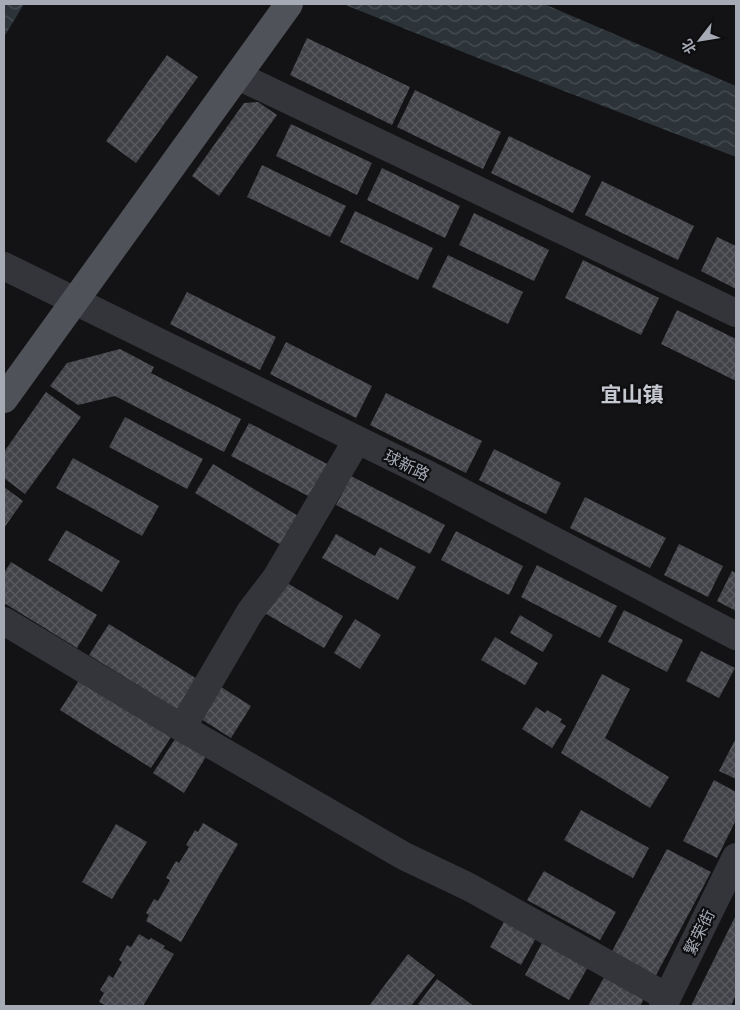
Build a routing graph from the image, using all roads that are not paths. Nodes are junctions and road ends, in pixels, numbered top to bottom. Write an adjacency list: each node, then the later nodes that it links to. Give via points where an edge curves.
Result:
1 (289, 4): 2 (main road)
2 (238, 76): 4 (main road); 5 (street)
3 (4, 266): 4 (street, 球新路)
4 (74, 302): 6 (main road); 7 (street, 球新路)
5 (736, 313)
6 (4, 399)
7 (357, 440): 9 (street, 球新路); 10 (street)
8 (4, 622): 10 (street)
9 (736, 636)
10 (182, 728): 12 (street, via 404,856 470,887)
11 (736, 857): 12 (street, 繁荣街)
12 (664, 1004)

